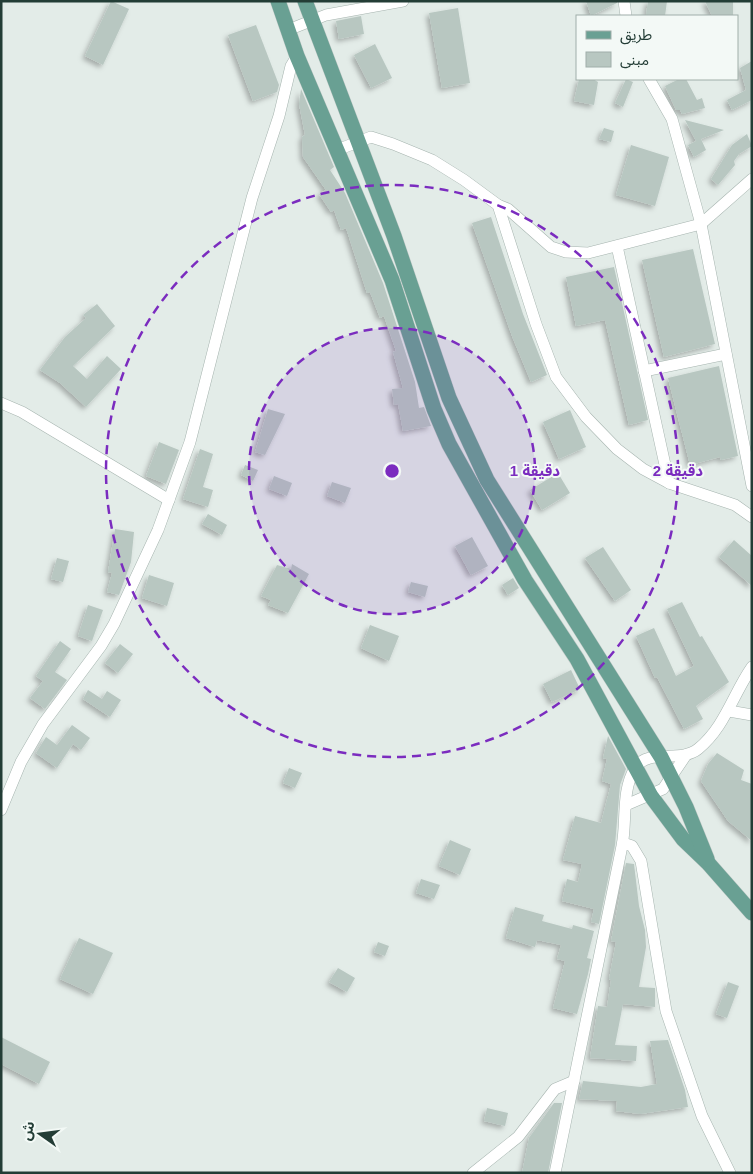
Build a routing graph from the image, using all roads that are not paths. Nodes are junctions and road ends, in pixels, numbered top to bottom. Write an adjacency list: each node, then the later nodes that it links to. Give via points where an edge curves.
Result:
1 (278, 1): 7 (main road)
2 (305, 1): 6 (main road)
3 (403, 1): 6 (street)
4 (624, 1): 5 (street)
5 (626, 15)
6 (311, 21): 7 (street); 10 (main road)
7 (288, 30): 8 (main road)
8 (297, 56): 11 (main road); 21 (street, via 291,66 279,116 252,198 190,442)
9 (650, 80): 14 (street, via 672,119)
10 (359, 141): 11 (street); 13 (street, via 371,137 432,160); 27 (main road, via 449,398 487,480)
11 (338, 150): 28 (main road, via 392,280 434,409 449,444 524,580 577,659)
12 (752, 179): 14 (street)
13 (498, 206): 15 (street, via 508,209 551,247 566,252 588,253); 19 (street, via 556,377 586,418 617,449)
14 (701, 224): 15 (street); 16 (street)
15 (617, 246): 17 (street)
16 (726, 354): 17 (street); 20 (street)
17 (644, 371): 19 (street)
18 (1, 403): 21 (street, via 22,412)
19 (669, 483): 22 (street, via 735,505)
20 (752, 486)
21 (169, 500): 32 (street, via 114,624 43,724)
22 (752, 517)
23 (752, 667): 24 (street)
24 (729, 710): 25 (street); 26 (street, via 713,734)
25 (752, 715)
26 (686, 756): 27 (street); 29 (street)
27 (661, 757): 28 (street, via 647,759); 29 (main road)
28 (636, 767): 30 (main road); 31 (street)
29 (673, 778): 30 (street); 34 (main road)
30 (651, 796): 31 (street); 34 (main road, via 683,839)
31 (626, 805): 33 (street)
32 (1, 810)
33 (623, 843): 36 (street); 39 (street, via 632,846 641,861 666,1011 702,1116)
34 (708, 863): 35 (main road)
35 (752, 913)
36 (574, 1081): 37 (street, via 555,1089 518,1137); 38 (street)
37 (473, 1173)
38 (555, 1173)
39 (730, 1173)

